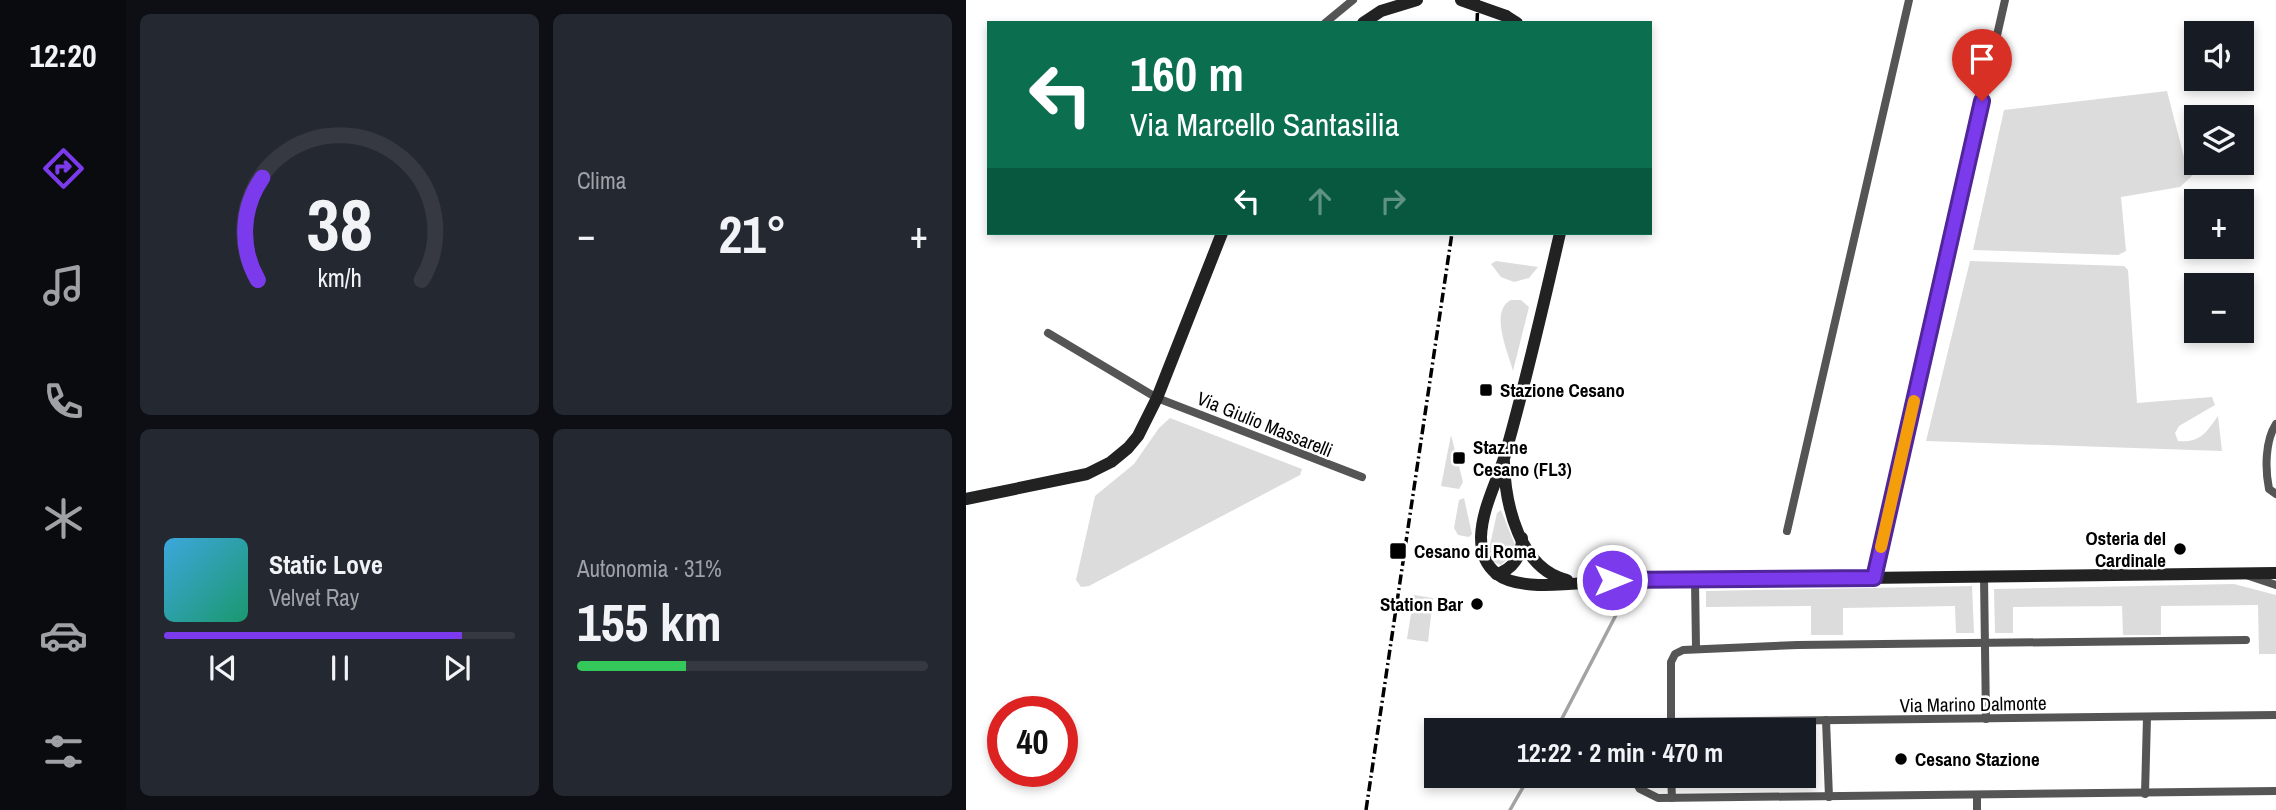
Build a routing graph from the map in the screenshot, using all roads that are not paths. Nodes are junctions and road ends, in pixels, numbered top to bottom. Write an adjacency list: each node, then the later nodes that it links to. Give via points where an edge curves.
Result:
1 (1353, 0): 7 (street)
2 (1417, 0): 8 (street, via 1381,11)
3 (1461, 0): 6 (street, bridge)
4 (1909, 0): 18 (street)
5 (2005, 0): 24 (street)
6 (1512, 20)
7 (1327, 21)
8 (1366, 21)
9 (1221, 235): 12 (street)
10 (1560, 235): 14 (street)
11 (1048, 332): 12 (street, Via Giulio Massarelli)
12 (1157, 398): 15 (street, Via Giulio Massarelli); 17 (street, via 1134,442 1099,469)
13 (2276, 424): 16 (street, via 2269,435 2267,477 2269,489)
14 (1504, 458): 19 (street, via 1507,498); 22 (street, via 1481,535 1483,555)
15 (1362, 477)
16 (2276, 494)
17 (966, 499)
18 (1787, 531)
19 (1522, 537): 22 (street, via 1515,563); 26 (street, via 1548,572)
20 (2240, 573): 21 (street); 23 (street); 27 (street)
21 (2276, 573)
22 (1496, 574): 26 (street, via 1520,583)
23 (1984, 577): 24 (street); 29 (street)
24 (1874, 578): 25 (street)
25 (1695, 580): 26 (street); 30 (street)
26 (1574, 582)
27 (2276, 585)
28 (2246, 639): 29 (street)
29 (1985, 644): 30 (street); 34 (street)
30 (1696, 648): 33 (street, via 1680,651 1672,659)
31 (2276, 715): 32 (street, Via Marino Dalmonte)
32 (2147, 717): 34 (street, Via Marino Dalmonte); 40 (street)
33 (1671, 718)
34 (1986, 719): 36 (street, Via Marino Dalmonte)
35 (1816, 720): 36 (street, Via Marino Dalmonte)
36 (1826, 720): 42 (street)
37 (1639, 788): 43 (street, via 1652,797)
38 (1671, 788): 43 (street)
39 (2276, 791): 40 (street)
40 (2145, 794): 41 (street)
41 (1977, 795): 42 (street); 44 (street)
42 (1829, 797): 43 (street)
43 (1671, 798)
44 (1977, 810)

